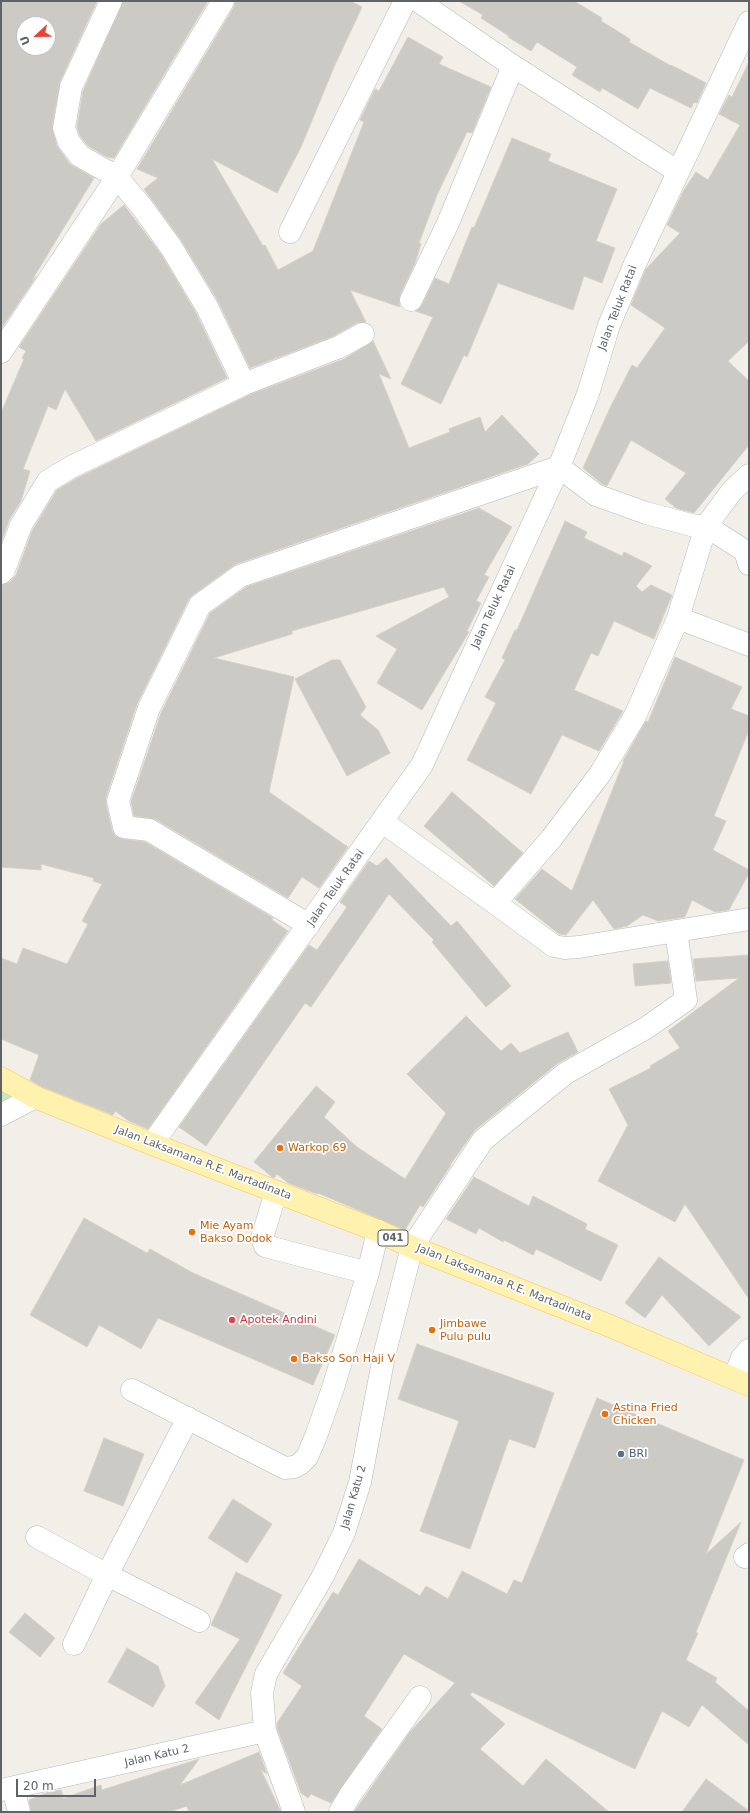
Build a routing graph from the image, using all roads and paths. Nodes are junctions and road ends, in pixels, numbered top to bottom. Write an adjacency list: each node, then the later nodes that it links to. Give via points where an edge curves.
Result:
1 (111, 1): 8 (street, via 71,88 64,128 80,156)
2 (223, 1): 8 (street)
3 (405, 1): 9 (street)
4 (418, 1): 6 (street)
5 (749, 22): 7 (street, Jalan Teluk Ratai)
6 (513, 66): 7 (street); 10 (street, via 448,223)
7 (677, 171): 14 (street, Jalan Teluk Ratai, via 609,325 588,394)
8 (117, 177): 12 (street); 13 (street, via 171,247 207,307)
9 (290, 232)
10 (411, 300)
11 (363, 334): 13 (street, via 339,347)
12 (1, 352)
13 (244, 384): 18 (street, via 71,467 48,482 21,525)
14 (559, 467): 16 (street, via 596,496 653,515 694,526); 21 (street, Jalan Teluk Ratai, via 422,765); 24 (street, via 240,576 200,605 149,708 118,801 124,827 149,830)
15 (749, 475): 16 (street, via 732,491)
16 (706, 526): 17 (street); 19 (street)
17 (748, 555)
18 (1, 573)
19 (678, 618): 20 (street); 22 (street, via 635,716 600,774 551,839)
20 (749, 645)
21 (383, 822): 22 (street); 24 (street, Jalan Teluk Ratai)
22 (495, 903): 25 (street, via 542,939 554,946 565,948)
23 (749, 920): 25 (street)
24 (309, 925): 29 (street, Jalan Teluk Ratai)
25 (676, 931): 32 (street, Jalan Katu 2, via 686,1000 646,1028 566,1073 483,1140)
26 (1, 1078): 27 (main road, Jalan Laksamana R.E. Martadinata / 041)
27 (35, 1097): 28 (street); 29 (main road, Jalan Laksamana R.E. Martadinata / 041)
28 (1, 1116)
29 (152, 1144): 30 (main road, Jalan Laksamana R.E. Martadinata / 041)
30 (276, 1192): 31 (main road, Jalan Laksamana R.E. Martadinata / 041); 33 (street, via 262,1238 265,1246)
31 (378, 1230): 32 (main road, Jalan Laksamana R.E. Martadinata / 041); 33 (street)
32 (412, 1247): 35 (main road, Jalan Laksamana R.E. Martadinata / 041); 43 (street, Jalan Katu 2, via 384,1356 360,1482 344,1533 329,1564 266,1674 262,1693)
33 (368, 1274): 37 (street, via 316,1436 307,1457 300,1464 285,1468)
34 (749, 1350): 35 (street, via 742,1358)
35 (741, 1381)
36 (132, 1390): 37 (street)
37 (188, 1418): 39 (street)
38 (37, 1537): 39 (street)
39 (107, 1575): 40 (street); 41 (street)
40 (199, 1621)
41 (74, 1644)
42 (420, 1697): 47 (street)
43 (265, 1731): 44 (street, Jalan Katu 2); 46 (street, Jalan Katu 2)
44 (7, 1789): 45 (street)
45 (19, 1812)
46 (294, 1812)
47 (340, 1812)

